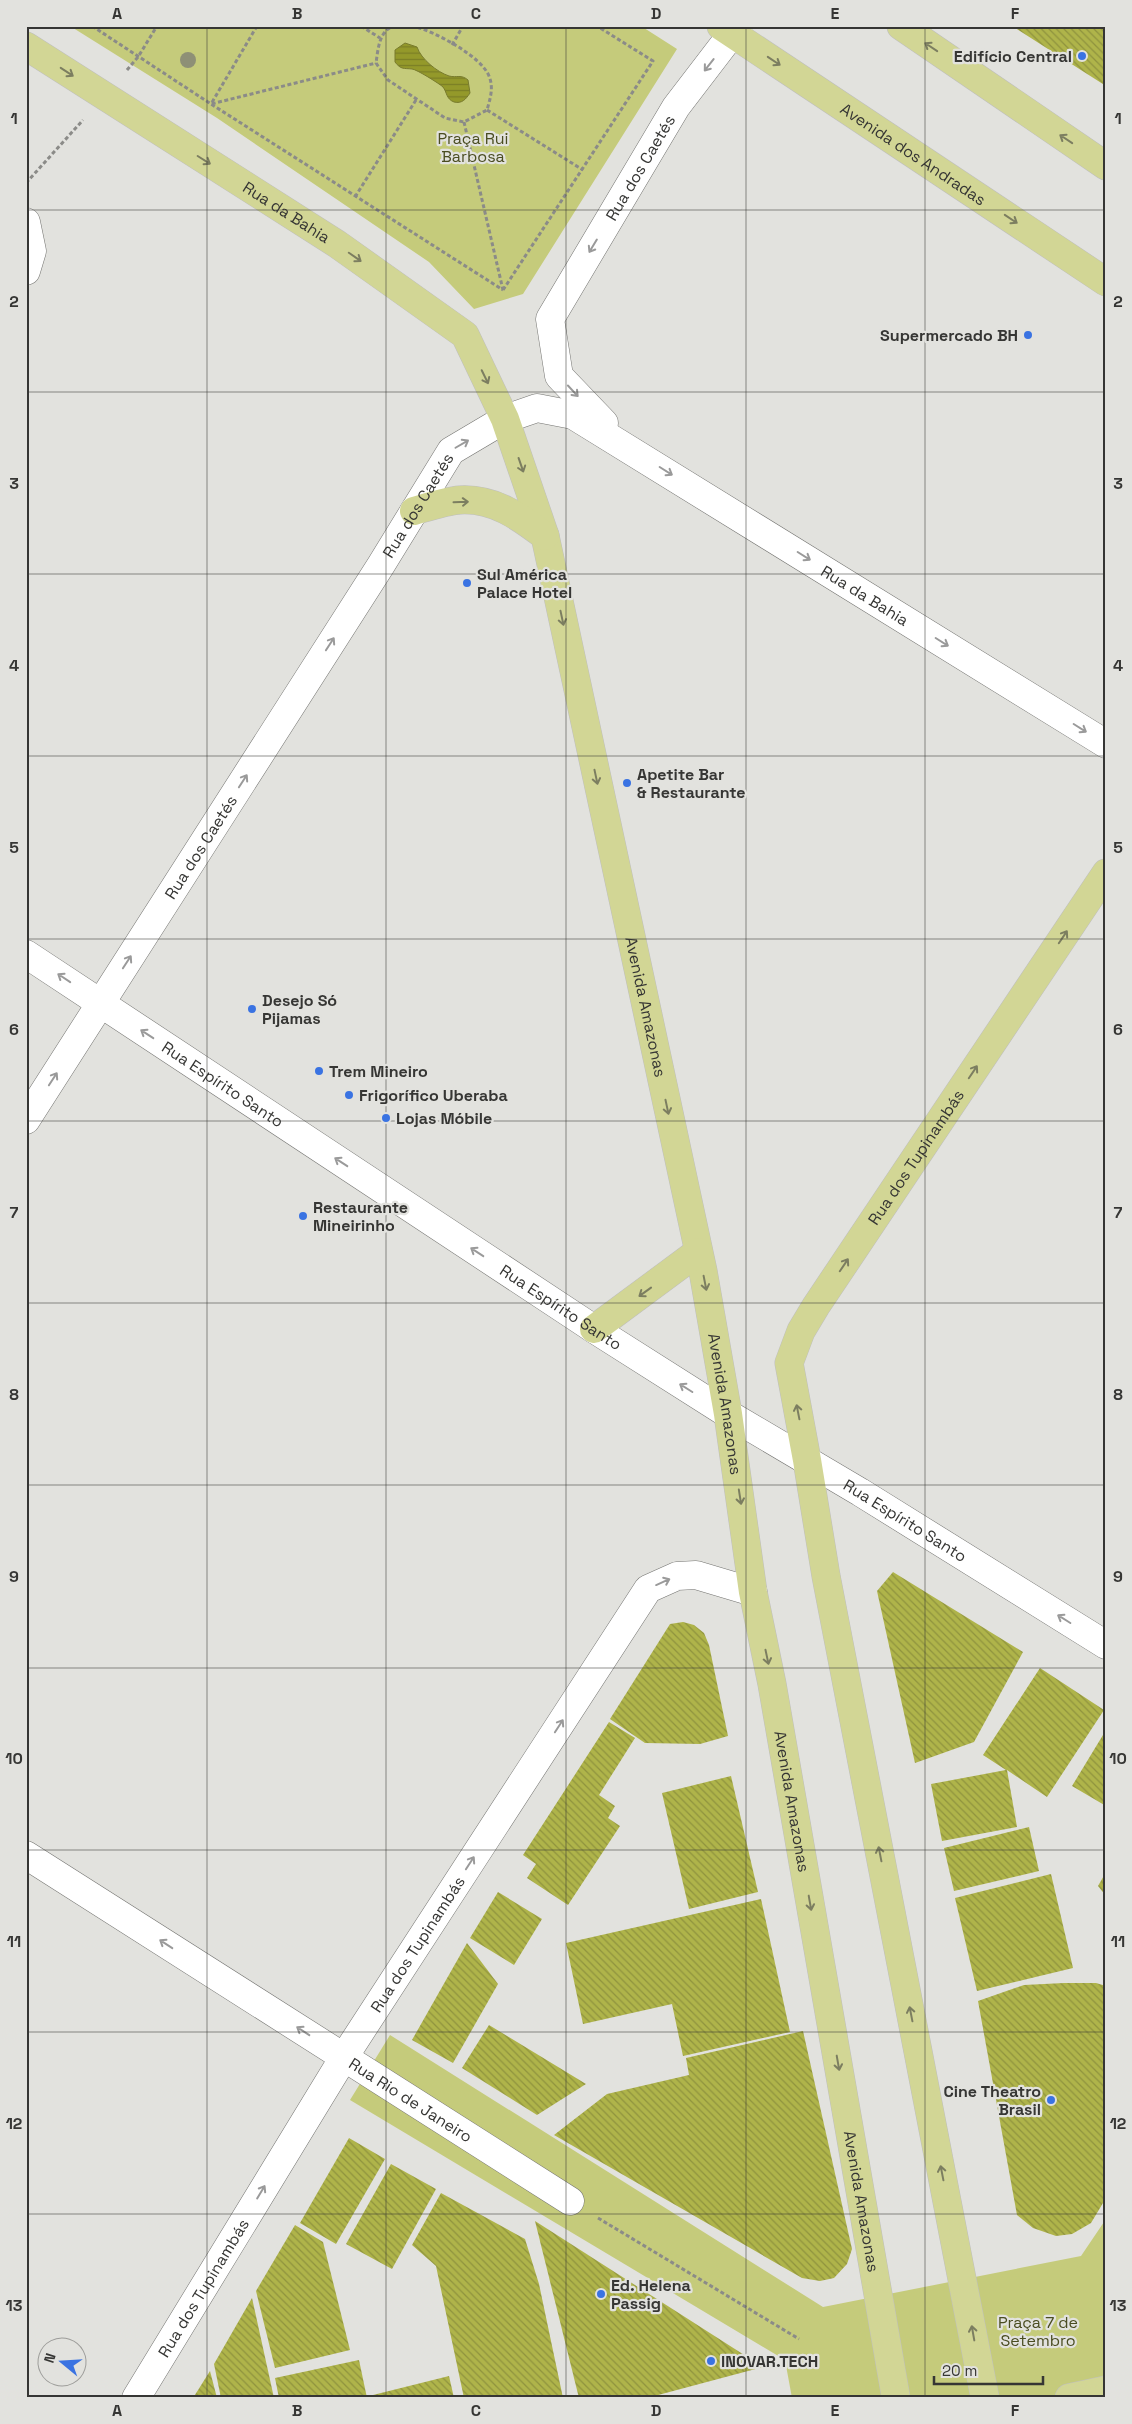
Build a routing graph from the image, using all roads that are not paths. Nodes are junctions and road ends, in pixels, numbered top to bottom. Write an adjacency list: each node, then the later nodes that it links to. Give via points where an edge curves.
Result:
1 (901, 26): 4 (main road, one-way to 1)
2 (731, 29): 7 (main road, Avenida dos Andradas, one-way to 7); 9 (street, Rua dos Caetés, one-way to 9, via 676,107 550,319 560,376)
3 (26, 46): 8 (main road, Rua da Bahia, one-way to 8, via 337,244 465,335)
4 (1106, 166)
5 (26, 222): 6 (street, via 32,250)
6 (26, 271)
7 (1106, 282)
8 (505, 419): 9 (street, Rua dos Caetés, via 537,408 573,415); 10 (street, Rua dos Caetés, one-way to 8, via 451,450); 11 (main road, Avenida Amazonas, one-way to 11)
9 (624, 445): 12 (street, Rua da Bahia, one-way to 12)
10 (414, 510): 11 (main road, one-way to 11, via 460,500 488,503 516,514); 15 (street, Rua dos Caetés, one-way to 10)
11 (545, 536): 17 (main road, Avenida Amazonas, one-way to 17)
12 (1106, 744)
13 (1106, 873): 20 (main road, Rua dos Tupinambás, one-way to 13, via 788,1363 801,1331)
14 (26, 954): 15 (street, Rua Espírito Santo, one-way to 14)
15 (101, 1003): 16 (street, Rua dos Caetés, one-way to 15); 18 (street, Rua Espírito Santo, one-way to 15)
16 (26, 1120)
17 (698, 1252): 18 (main road, one-way to 18); 19 (main road, Avenida Amazonas, one-way to 19)
18 (594, 1329): 19 (street, Rua Espírito Santo, one-way to 18)
19 (728, 1414): 20 (street, Rua Espírito Santo); 21 (main road, Avenida Amazonas, one-way to 21)
20 (808, 1460): 22 (street, Rua Espírito Santo, one-way to 20); 29 (main road, one-way to 20, via 826,1576)
21 (753, 1592): 24 (street, Rua dos Tupinambás, one-way to 21, via 648,1589 677,1576 696,1575); 28 (main road, Avenida Amazonas, one-way to 28, via 772,1684)
22 (1106, 1645)
23 (26, 1855): 24 (street, Rua Rio de Janeiro, one-way to 23)
24 (344, 2057): 25 (street, Rua Rio de Janeiro); 27 (street, Rua dos Tupinambás, one-way to 24)
25 (570, 2201)
26 (1106, 2390): 30 (main road)
27 (136, 2398)
28 (896, 2398)
29 (985, 2398)
30 (1069, 2398)

